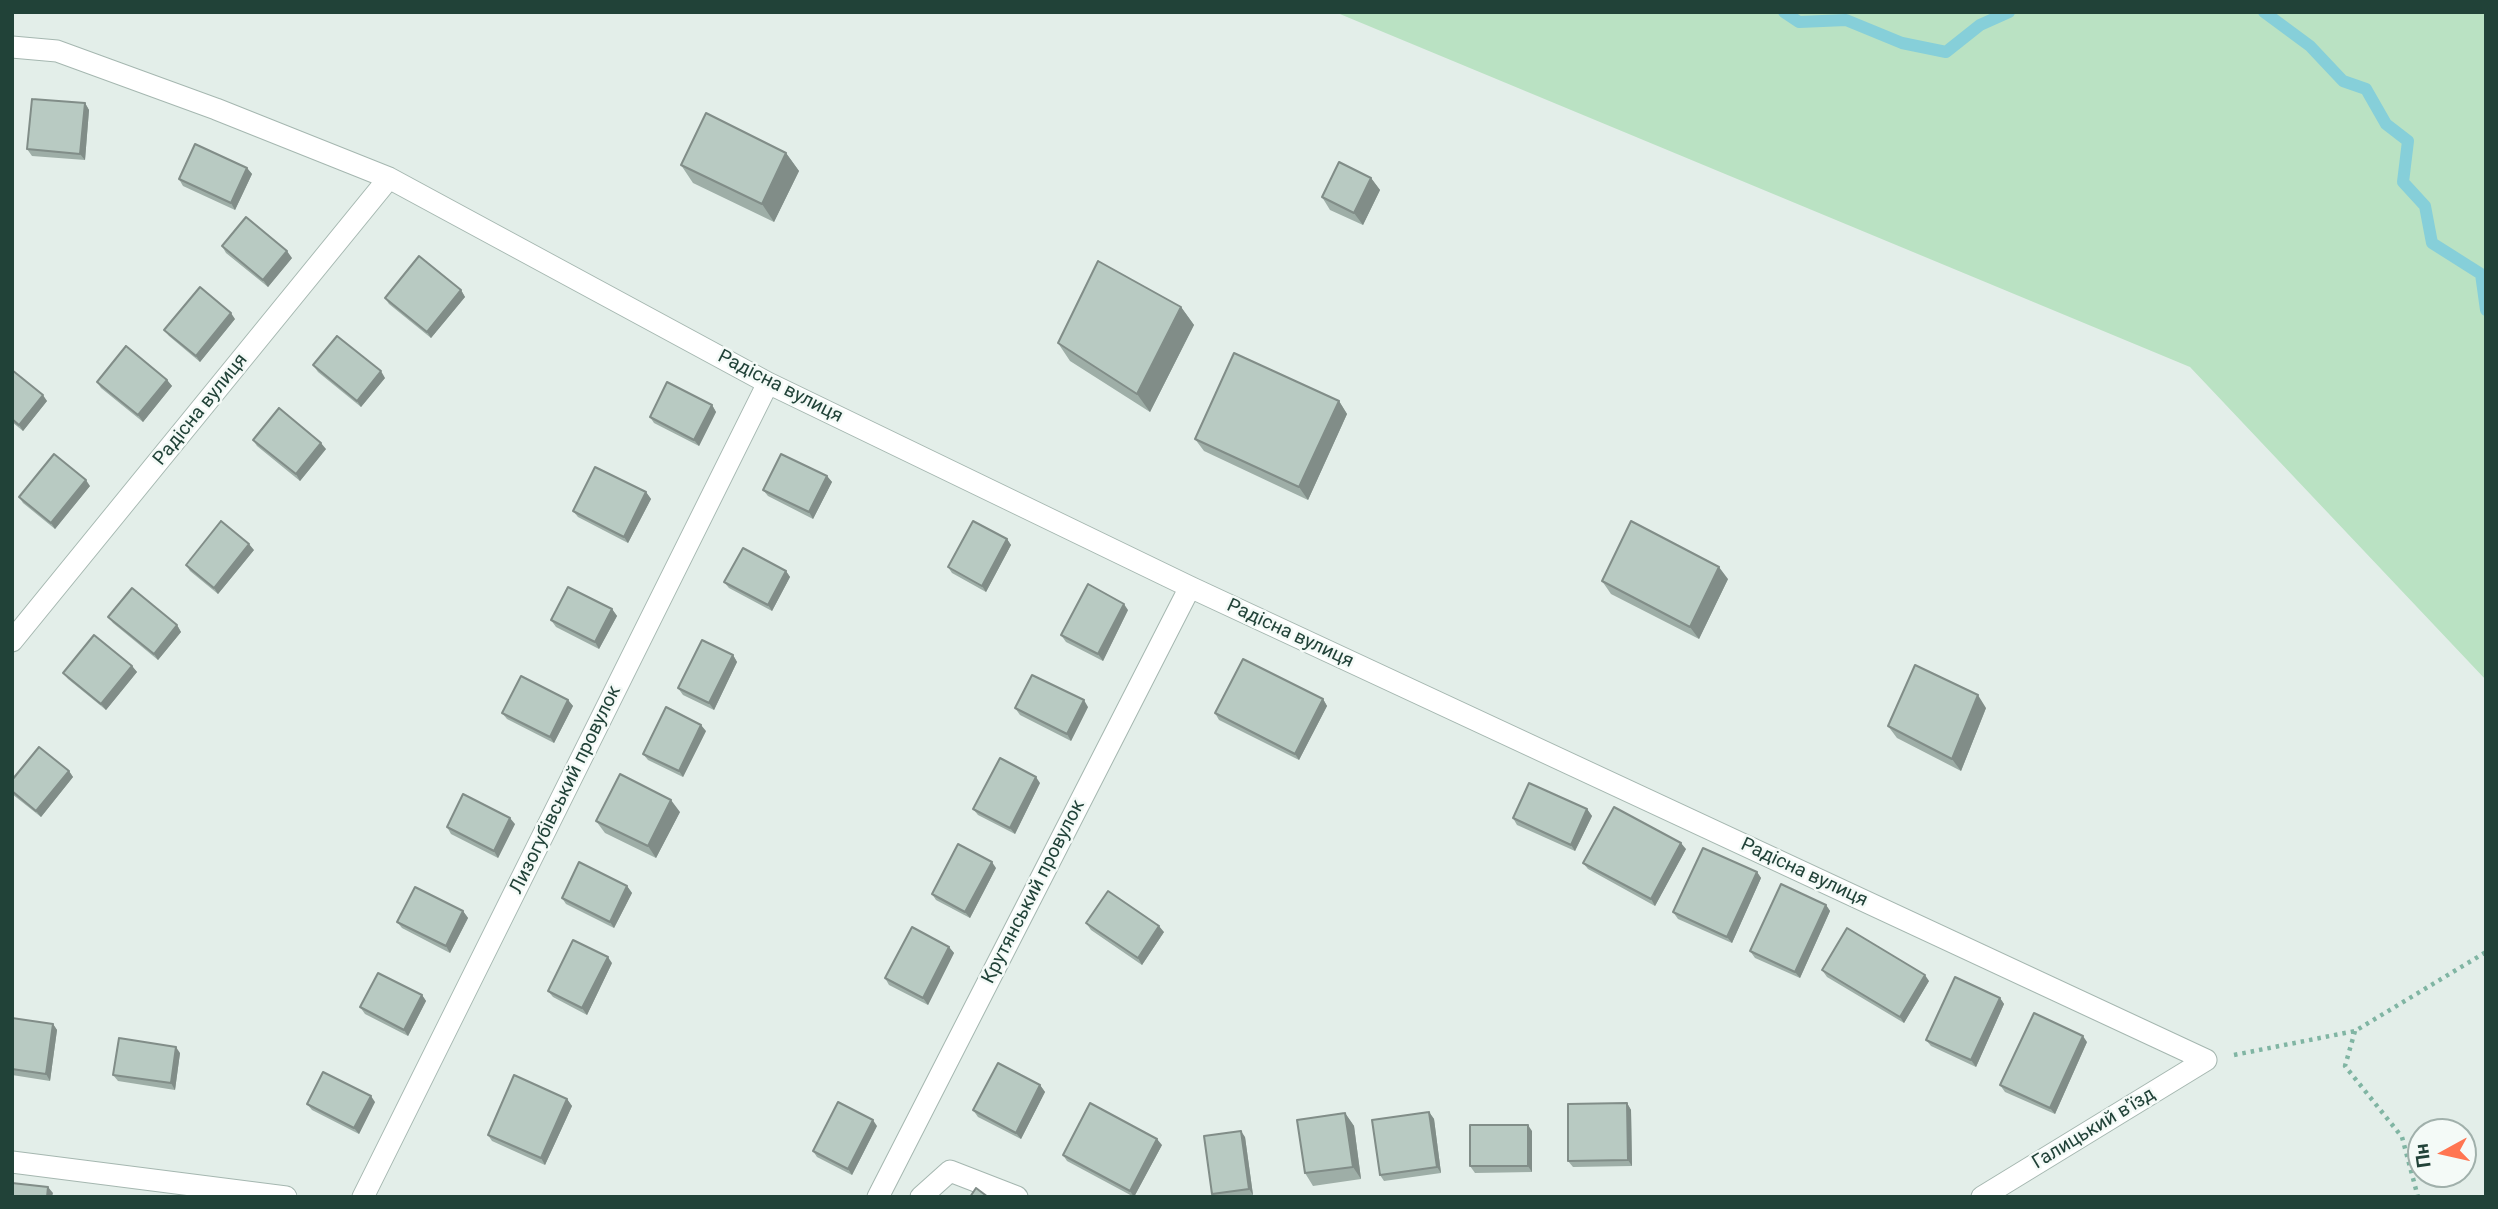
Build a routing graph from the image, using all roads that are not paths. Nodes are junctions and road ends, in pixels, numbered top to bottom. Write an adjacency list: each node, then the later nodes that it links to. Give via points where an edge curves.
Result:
1 (12, 47): 2 (street, Радісна вулиця, via 57,51)
2 (389, 178): 3 (street, Радісна вулиця); 5 (street, Радісна вулиця)
3 (768, 383): 4 (street, Радісна вулиця); 9 (street, Лизогубівський провулок)
4 (1190, 587): 6 (street, Радісна вулиця); 10 (street, Крутянський провулок)
5 (12, 641)
6 (2206, 1060): 13 (street, Галицький в'їзд)
7 (12, 1162): 8 (street)
8 (285, 1197)
9 (363, 1197)
10 (878, 1197)
11 (921, 1197): 12 (street, via 950,1171)
12 (1017, 1197)
13 (1982, 1197)

